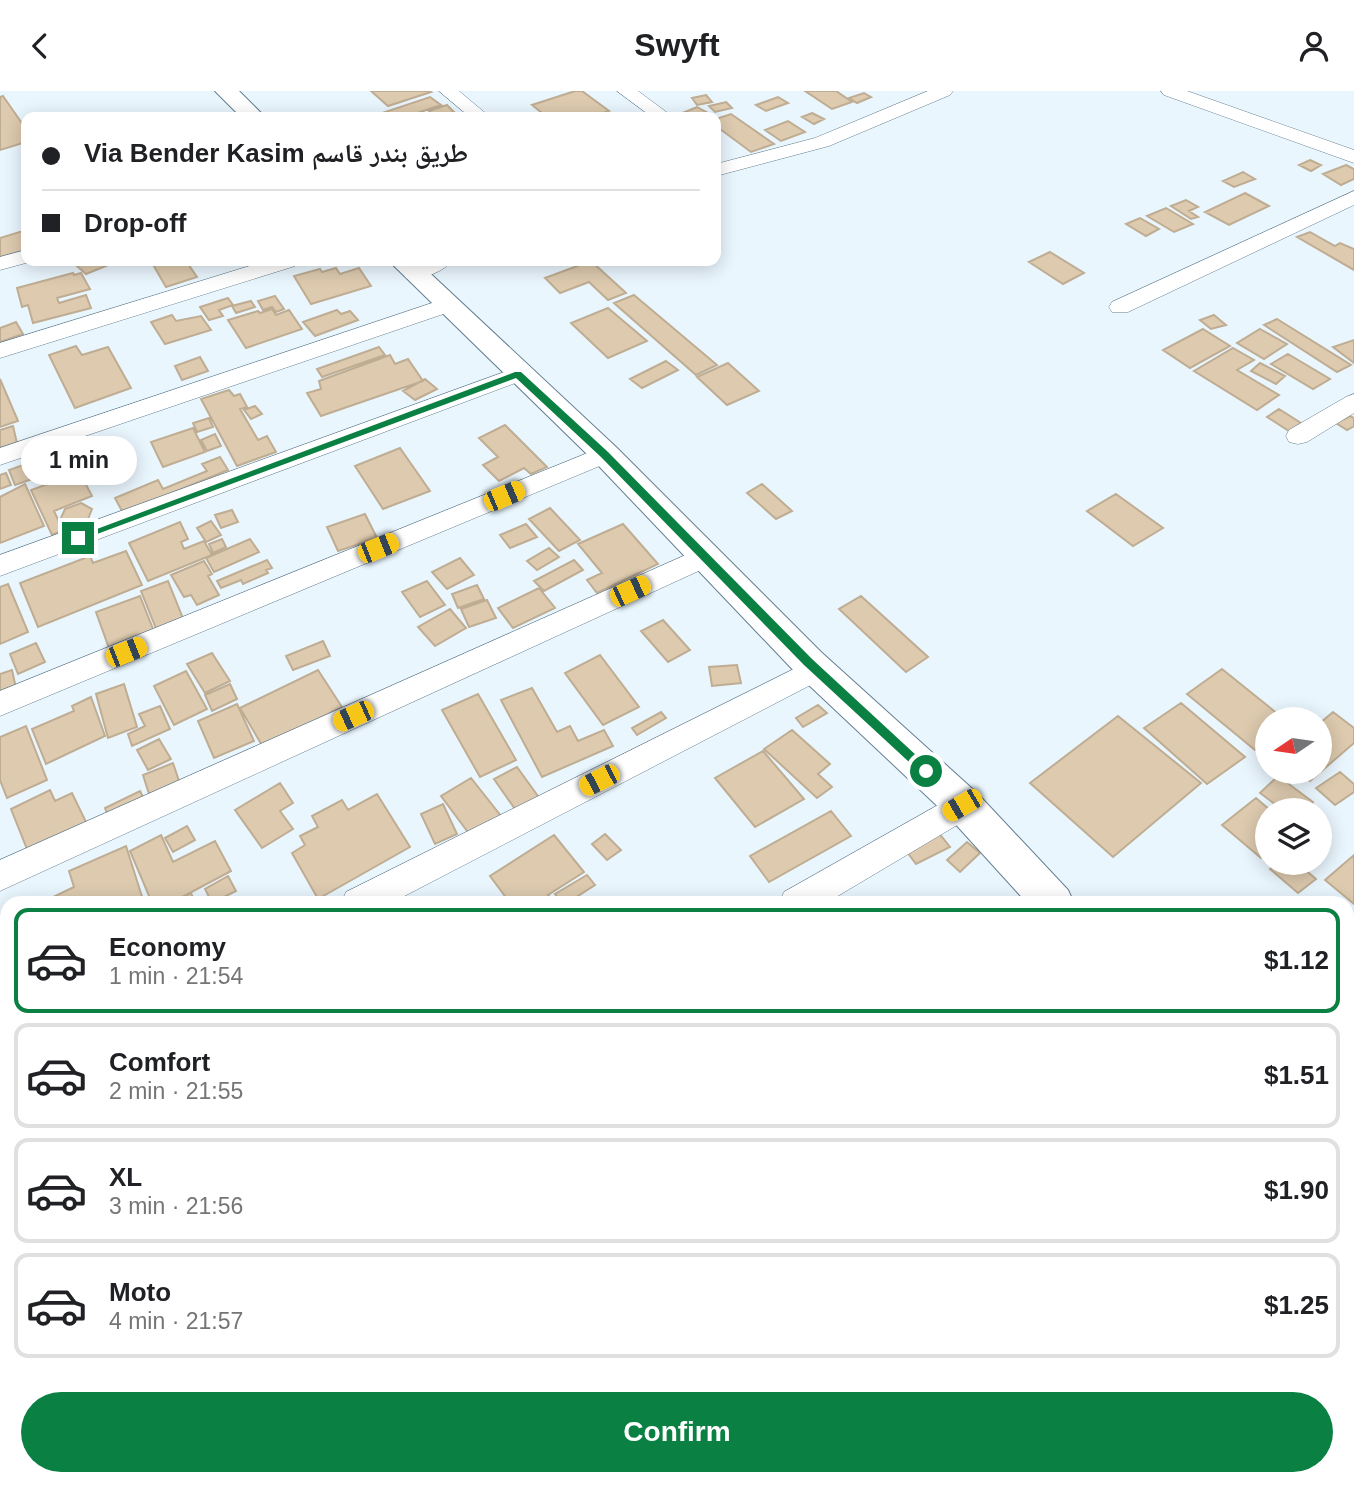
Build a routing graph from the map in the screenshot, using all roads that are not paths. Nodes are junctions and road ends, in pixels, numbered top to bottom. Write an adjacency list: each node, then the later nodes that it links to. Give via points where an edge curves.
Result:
1 (226, 91): 6 (street)
2 (448, 91): 7 (street)
3 (626, 91): 8 (street)
4 (1170, 91): 10 (street)
5 (933, 93): 11 (street, via 822,142)
6 (249, 112)
7 (475, 112)
8 (657, 112)
9 (721, 156): 11 (street)
10 (1354, 157)
11 (736, 166): 12 (street)
12 (721, 169)
13 (1354, 197): 19 (street)
14 (21, 258): 15 (street)
15 (0, 264)
16 (271, 266): 20 (street)
17 (420, 266): 18 (street)
18 (447, 305): 21 (street); 25 (street)
19 (1120, 307)
20 (0, 351)
21 (518, 374): 24 (street); 27 (street)
22 (1354, 402): 23 (street)
23 (1298, 436)
24 (605, 454): 26 (street); 29 (street)
25 (0, 457)
26 (706, 556): 28 (street); 31 (street)
27 (0, 566)
28 (816, 669): 30 (street); 32 (street)
29 (0, 704)
30 (962, 805): 33 (street); 34 (street)
31 (0, 876)
32 (372, 896)
33 (808, 896)
34 (1046, 896)

